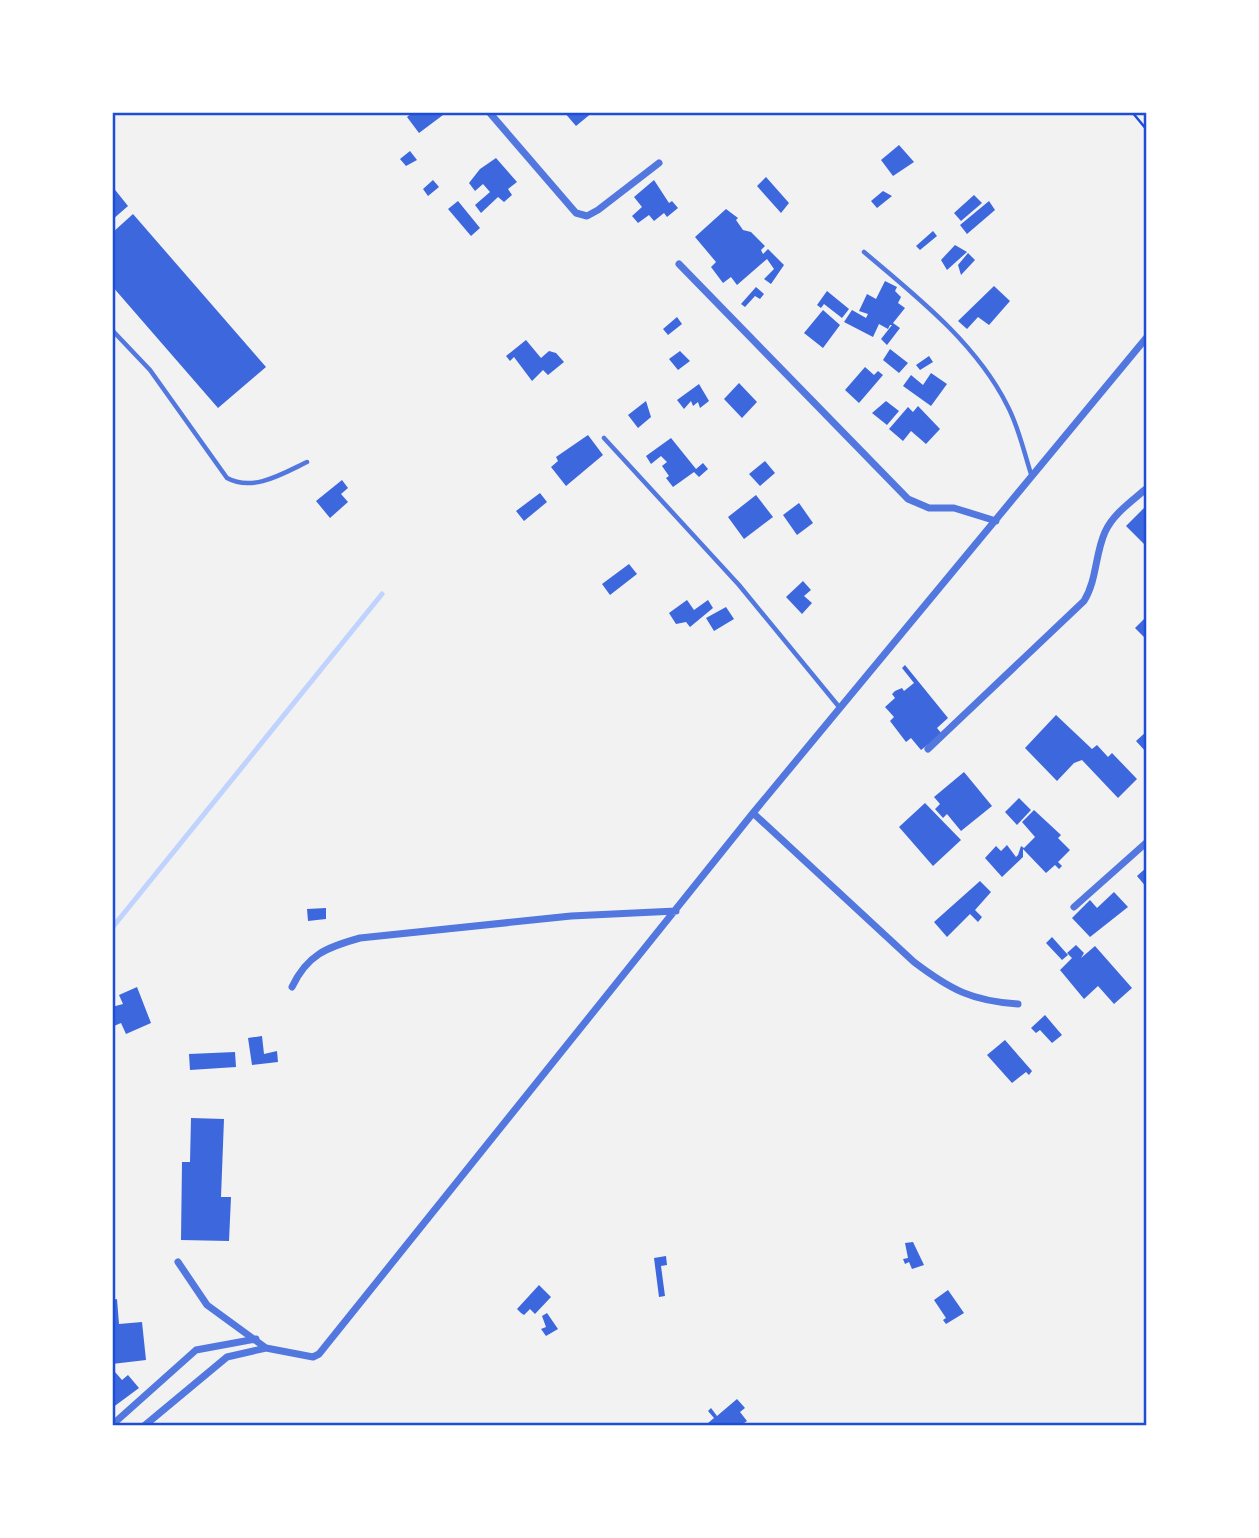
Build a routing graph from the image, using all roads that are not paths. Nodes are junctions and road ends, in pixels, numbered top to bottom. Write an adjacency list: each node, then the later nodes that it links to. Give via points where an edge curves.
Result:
1 (489, 112): 2 (street, via 576,213 587,216 598,210)
2 (659, 163)
3 (864, 252): 9 (lane, via 927,305 976,359 1007,405)
4 (679, 264): 11 (street, via 908,499 929,508 954,508)
5 (112, 330): 8 (lane, via 150,370 227,478 240,485 258,482)
6 (1147, 337): 9 (street)
7 (604, 438): 12 (lane, via 739,585)
8 (307, 462)
9 (1032, 477): 11 (street)
10 (1147, 488): 13 (street, via 1115,516 1104,533 1084,601)
11 (996, 521): 12 (street)
12 (840, 708): 14 (street)
13 (928, 749)
14 (753, 813): 17 (street); 19 (street, via 938,980 975,999)
15 (1147, 842): 16 (street)
16 (1074, 906)
17 (676, 911): 18 (street, via 571,916 360,938 332,945 312,957); 22 (street, via 319,1354 313,1357)
18 (292, 987)
19 (1018, 1004)
20 (178, 1262): 21 (street, via 207,1305)
21 (256, 1339): 22 (street); 23 (street, via 197,1350)
22 (266, 1348): 24 (street, via 227,1357)
23 (112, 1425)
24 (144, 1426)

